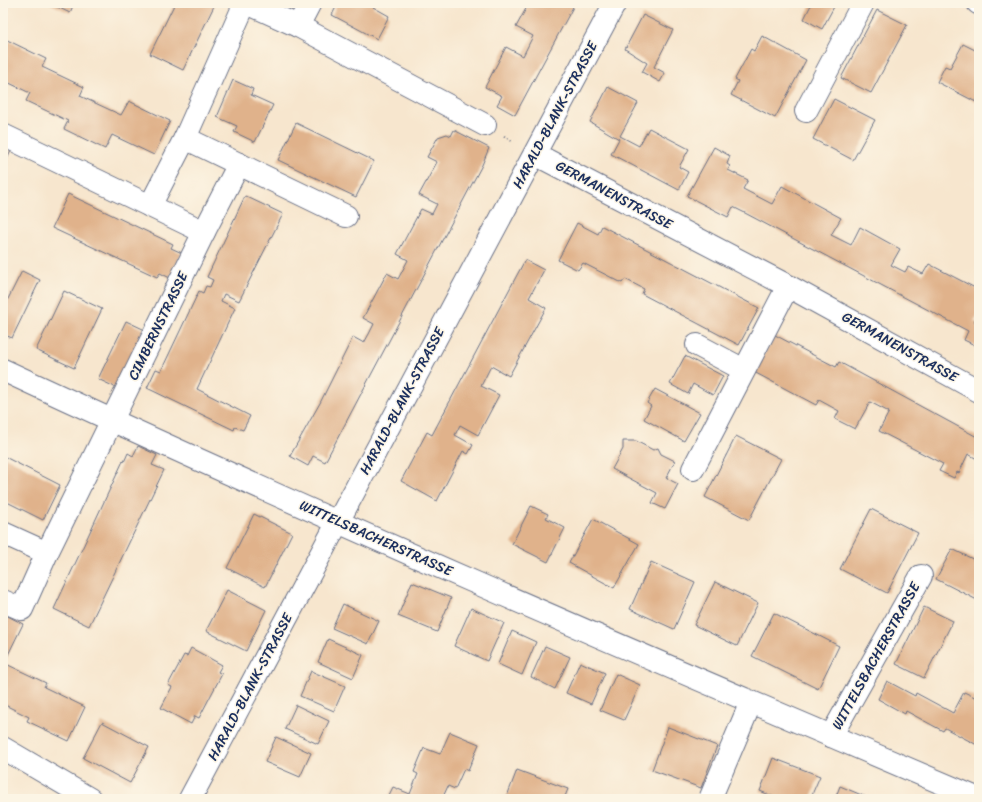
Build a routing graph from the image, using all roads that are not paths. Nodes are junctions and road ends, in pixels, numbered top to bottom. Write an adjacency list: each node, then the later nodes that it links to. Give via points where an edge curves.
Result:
1 (246, 3): 5 (street); 9 (street)
2 (310, 3): 5 (street)
3 (614, 3): 10 (street, HARALD-BLANK-STRASSE)
4 (863, 3): 6 (street)
5 (298, 26): 7 (street)
6 (806, 111)
7 (485, 125)
8 (3, 135): 12 (street)
9 (185, 138): 11 (street); 12 (street)
10 (535, 154): 15 (street, GERMANENSTRASSE); 22 (street, HARALD-BLANK-STRASSE)
11 (238, 164): 13 (street); 14 (street, CIMBERNSTRASSE)
12 (150, 206): 14 (street)
13 (346, 216)
14 (204, 232): 20 (street, CIMBERNSTRASSE)
15 (788, 286): 18 (street); 19 (street, GERMANENSTRASSE)
16 (697, 345): 18 (street)
17 (3, 370): 20 (street, WITTELSBACHERSTRASSE)
18 (744, 370): 21 (street)
19 (979, 391)
20 (113, 421): 22 (street, WITTELSBACHERSTRASSE); 24 (street, CIMBERNSTRASSE)
21 (693, 468)
22 (338, 521): 27 (street, WITTELSBACHERSTRASSE); 31 (street, HARALD-BLANK-STRASSE)
23 (3, 533): 24 (street)
24 (47, 553): 26 (street, CIMBERNSTRASSE, via 22,609)
25 (921, 576): 28 (street, WITTELSBACHERSTRASSE)
26 (3, 601)
27 (751, 702): 28 (street, WITTELSBACHERSTRASSE); 32 (street)
28 (831, 736): 33 (street, WITTELSBACHERSTRASSE)
29 (3, 748): 30 (street)
30 (90, 799)
31 (190, 799)
32 (710, 799)
33 (979, 799)

